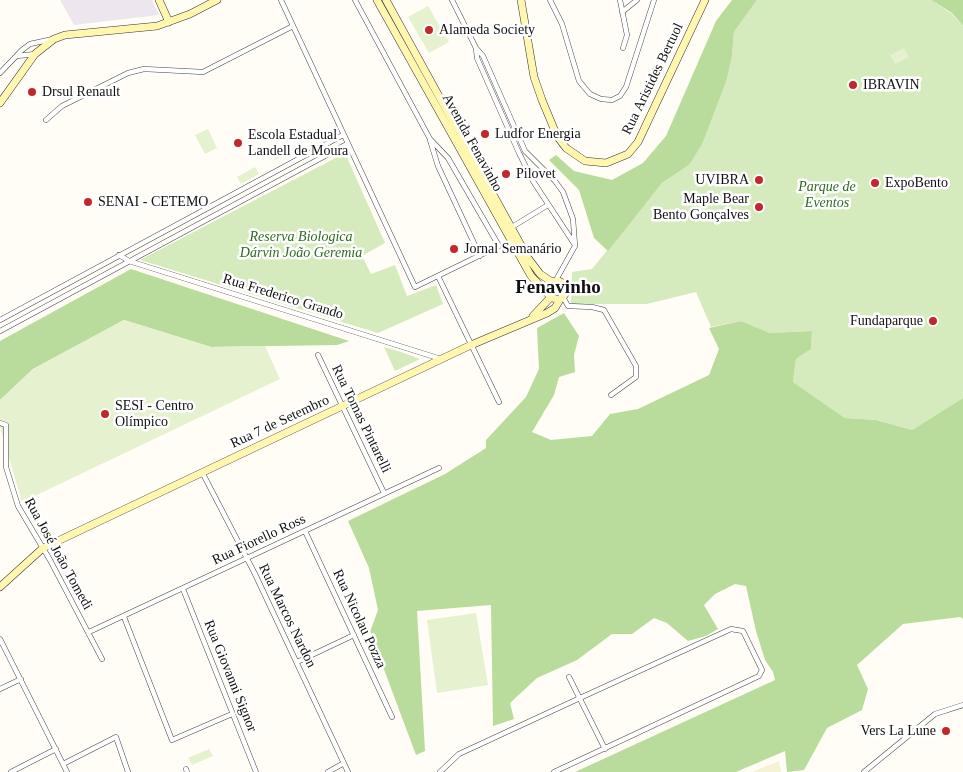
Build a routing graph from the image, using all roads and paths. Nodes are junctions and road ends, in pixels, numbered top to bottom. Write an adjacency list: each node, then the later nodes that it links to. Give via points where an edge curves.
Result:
1 (159, 0): 16 (street)
2 (217, 0): 16 (street)
3 (281, 0): 17 (street)
4 (355, 0): 27 (street)
5 (377, 0): 14 (street, Avenida Fenavinho)
6 (386, 0): 14 (street, Avenida Fenavinho)
7 (452, 0): 19 (street)
8 (521, 0): 13 (street, Rua Aristides Bertuol, via 534,76 554,129 566,148 585,161 597,163 618,160 638,142)
9 (550, 0): 12 (street, via 562,24 580,81 590,94 612,100 620,96 626,87)
10 (620, 0): 15 (street)
11 (637, 0): 15 (street)
12 (654, 0)
13 (705, 0)
14 (389, 12): 29 (street, Avenida Fenavinho)
15 (622, 12): 20 (street, via 627,35)
16 (169, 22): 18 (street)
17 (293, 26): 25 (street, via 211,70 144,69 128,73 62,106); 26 (street)
18 (54, 38): 21 (street); 22 (street, via 30,44)
19 (476, 48): 33 (street, via 477,58 519,153); 37 (street, via 483,56 525,150 566,197 573,219)
20 (623, 48)
21 (35, 54): 22 (street); 24 (street)
22 (15, 57): 23 (street)
23 (0, 73)
24 (0, 103)
25 (46, 120)
26 (343, 135): 28 (street); 30 (street)
27 (430, 139): 39 (street, via 438,166); 39 (street, via 448,158 499,246)
28 (347, 144): 31 (street); 41 (street, via 415,287)
29 (475, 166): 35 (street, Avenida Fenavinho); 36 (street, Avenida Fenavinho)
30 (244, 188): 31 (street); 32 (street)
31 (248, 197): 34 (street)
32 (214, 205): 34 (street); 38 (street)
33 (548, 205): 35 (street); 37 (street)
34 (219, 212): 40 (street)
35 (512, 227): 36 (street, Avenida Fenavinho)
36 (517, 244): 42 (street, Avenida Fenavinho, via 534,267); 43 (street, Avenida Fenavinho, via 530,276)
37 (575, 246): 42 (street)
38 (119, 255): 40 (street, Rua Frederico Grando); 45 (street)
39 (480, 256): 41 (street)
40 (129, 261): 47 (street); 50 (street, Rua Frederico Grando)
41 (438, 276): 48 (street)
42 (554, 281): 43 (street, via 548,286); 44 (street, via 562,282 566,287)
43 (550, 296): 44 (street); 46 (street, Rua 7 de Setembro)
44 (562, 297): 46 (street, Rua 7 de Setembro, via 556,308); 51 (street, via 568,306 604,310 636,366 636,377)
45 (0, 320)
46 (529, 320): 48 (street, Rua 7 de Setembro)
47 (0, 331)
48 (471, 345): 50 (street, Rua 7 de Setembro); 52 (street)
49 (318, 355): 53 (street, Rua Tomas Pintarelli)
50 (442, 359): 53 (street, Rua 7 de Setembro)
51 (611, 395)
52 (499, 402)
53 (342, 407): 56 (street, Rua 7 de Setembro); 57 (street, Rua Tomas Pintarelli)
54 (0, 423): 59 (street, Rua José João Tomedi, via 6,425 6,467 12,492)
55 (439, 468): 57 (street, Rua Fiorello Ross)
56 (202, 472): 59 (street, Rua 7 de Setembro); 60 (street, Rua Marcos Nardon)
57 (384, 493): 58 (street, Rua Fiorello Ross)
58 (306, 531): 60 (street, Rua Fiorello Ross); 65 (street, Rua Nicolau Pozza)
59 (43, 548): 61 (street, Rua 7 de Setembro); 64 (street, Rua José João Tomedi)
60 (246, 558): 62 (street, Rua Fiorello Ross); 68 (street, Rua Marcos Nardon)
61 (0, 587)
62 (183, 589): 63 (street, Rua Fiorello Ross); 74 (street, Rua Giovanni Signor)
63 (124, 617): 64 (street, Rua Fiorello Ross); 74 (street, via 172,740)
64 (89, 632): 67 (street, Rua José João Tomedi)
65 (354, 635): 68 (street); 75 (street, Rua Nicolau Pozza)
66 (0, 639): 70 (street)
67 (102, 659)
68 (297, 662): 79 (street, Rua Marcos Nardon)
69 (570, 677): 72 (street)
70 (20, 679): 71 (street); 76 (street)
71 (0, 689)
72 (580, 698): 77 (street); 77 (street, via 731,629 743,631 762,670 760,676); 86 (street, via 459,754)
73 (963, 705): 88 (street, via 935,714)
74 (232, 714): 83 (street, Rua Giovanni Signor)
75 (392, 716)
76 (56, 749): 78 (street); 80 (street)
77 (605, 749): 87 (street)
78 (63, 764): 81 (street); 82 (street, via 116,737)
79 (344, 764): 84 (street); 85 (street, Rua Marcos Nardon)
80 (11, 772)
81 (67, 772)
82 (128, 772)
83 (256, 772)
84 (328, 772)
85 (348, 772)
86 (440, 772)
87 (554, 772)
88 (864, 772)

